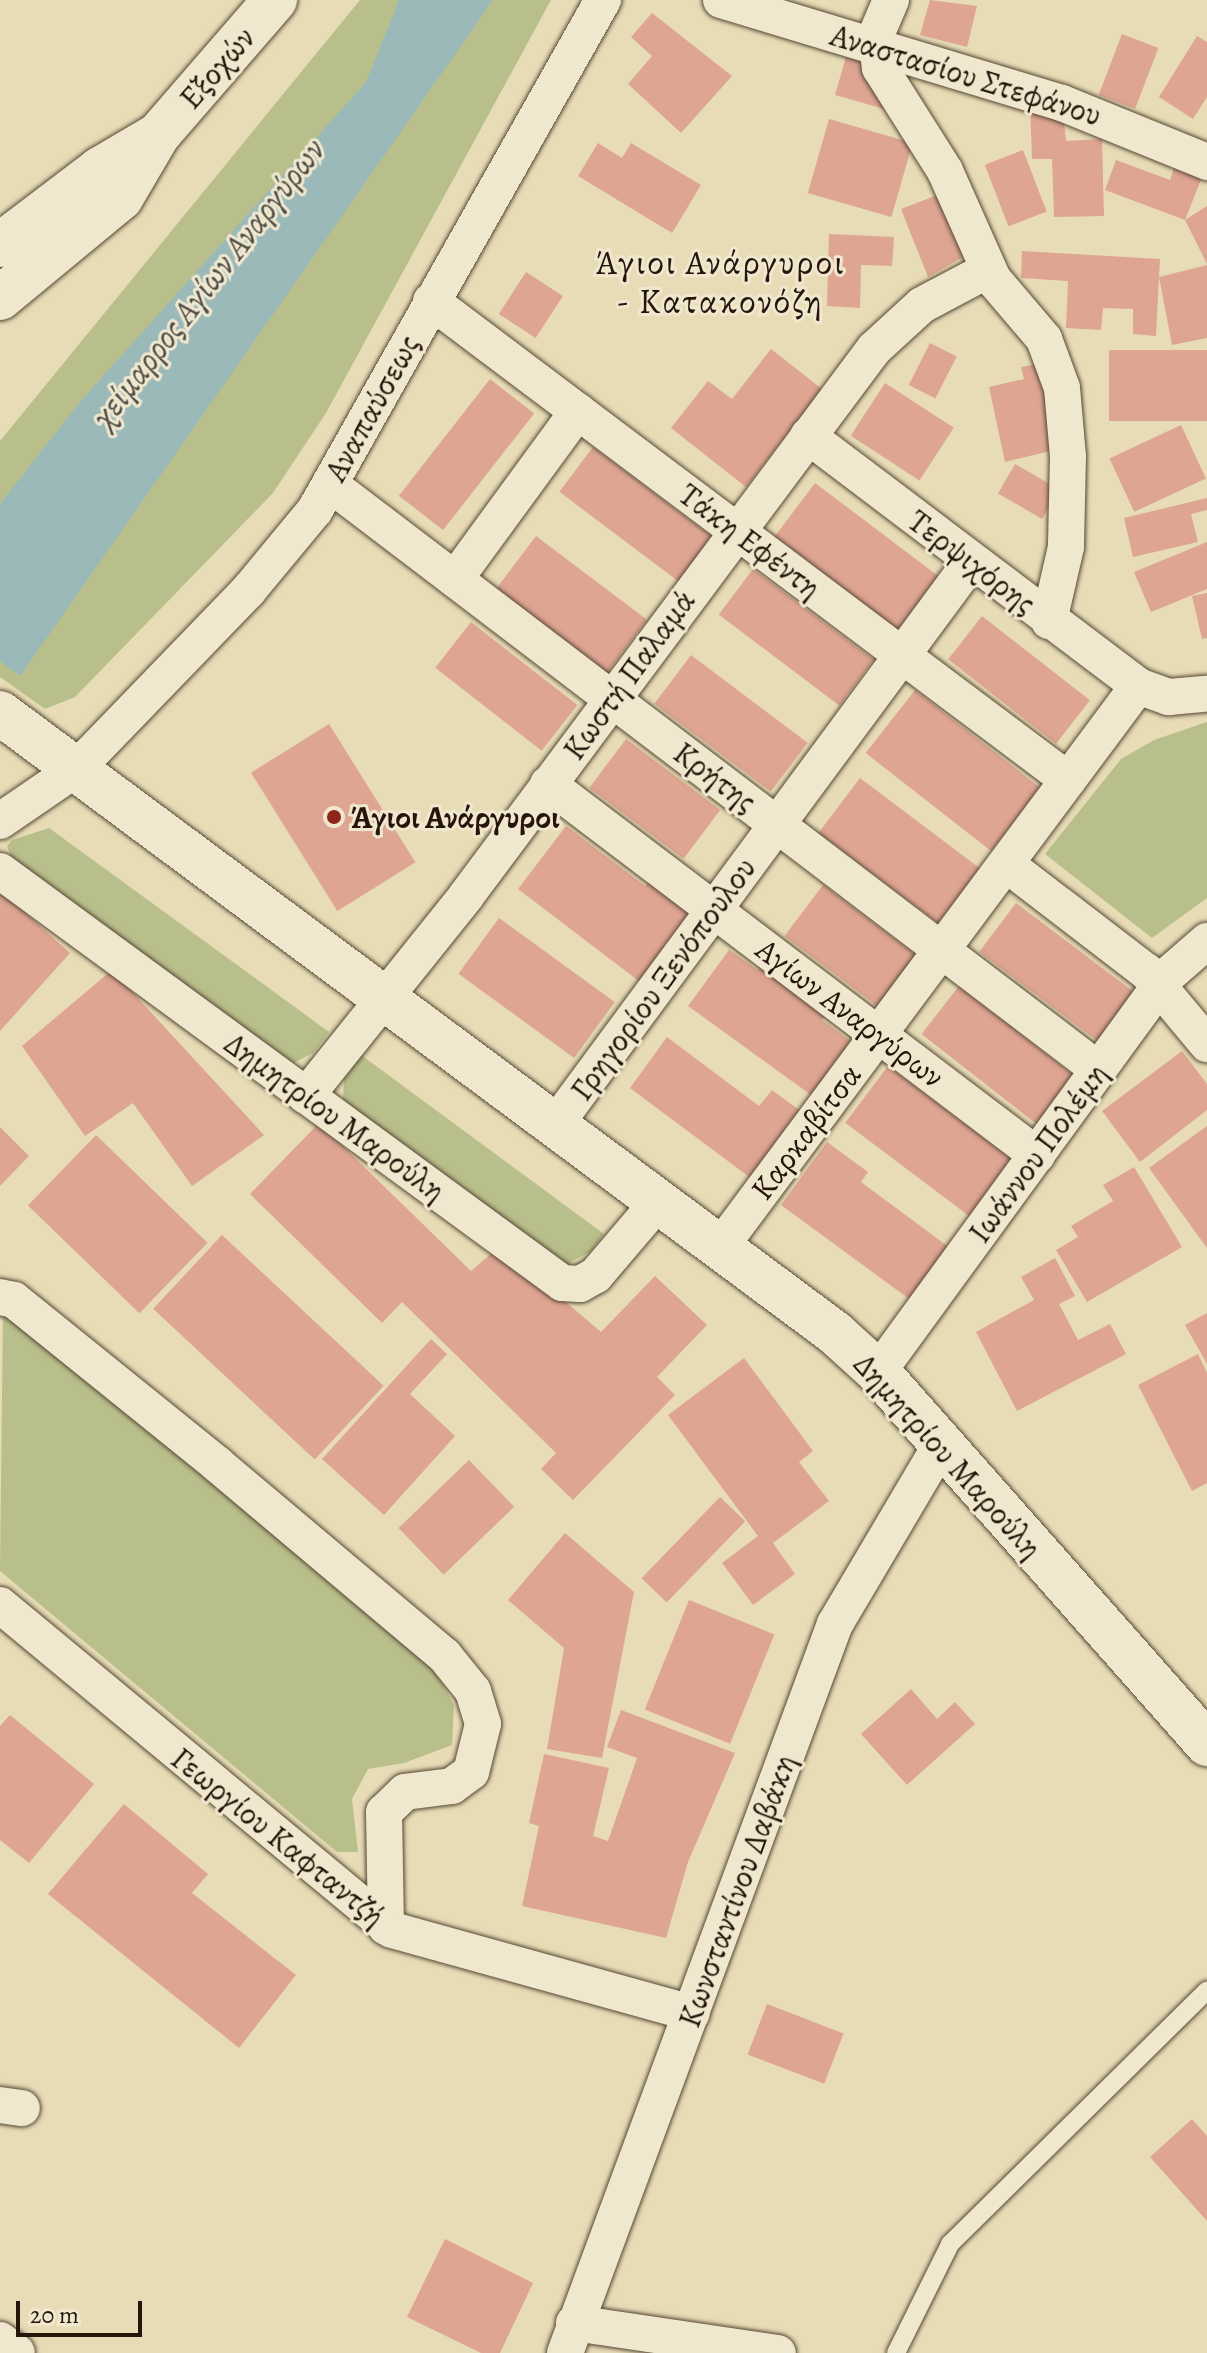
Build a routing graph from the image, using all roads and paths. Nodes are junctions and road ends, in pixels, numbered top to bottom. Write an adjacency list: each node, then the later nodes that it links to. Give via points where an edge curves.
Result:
1 (275, 0): 6 (main road, Εξοχών)
2 (603, 0): 12 (street, Αναπαύσεως)
3 (721, 0): 5 (street, Αναστασίου Στεφάνου)
4 (891, 0): 5 (street)
5 (875, 46): 7 (street, Αναστασίου Στεφάνου); 10 (street, via 885,79 945,171)
6 (158, 135): 8 (main road, via 134,184); 9 (main road)
7 (1202, 148)
8 (108, 212): 9 (street); 11 (main road)
9 (9, 230)
10 (988, 270): 14 (street, Κωστή Παλαμά, via 930,300 885,336); 19 (street, via 1044,339 1062,388 1068,456 1066,547)
11 (0, 298)
12 (431, 301): 13 (street, Τάκη Εφέντη); 15 (street, Αναπαύσεως)
13 (578, 411): 16 (street, Τάκη Εφέντη); 18 (street)
14 (808, 436): 16 (street, Κωστή Παλαμά); 17 (street, Τερψιχόρης)
15 (331, 485): 18 (street, Κρήτης); 25 (street, Αναπαύσεως, via 248,591)
16 (736, 530): 20 (street, Τάκη Εφέντη); 23 (street, Κωστή Παλαμά)
17 (971, 562): 19 (street, Τερψιχόρης); 20 (street, Γρηγορίου Ξενόπουλου)
18 (455, 579): 23 (street, Κρήτης)
19 (1049, 621): 21 (street, Τερψιχόρης)
20 (901, 655): 26 (street, Τάκη Εφέντη); 29 (street, Γρηγορίου Ξενόπουλου)
21 (1138, 686): 22 (street, via 1169,697); 26 (street, Καρκαβίτσα)
22 (1207, 694)
23 (611, 698): 27 (street, Κωστή Παλαμά); 29 (street, Κρήτης)
24 (0, 713): 25 (main road, Δημητρίου Μαρούλη)
25 (76, 769): 28 (street, Αναπαύσεως); 36 (main road, Δημητρίου Μαρούλη)
26 (1068, 780): 30 (street, Καρκαβίτσα)
27 (548, 784): 32 (street, Αγίων Αναργύρων); 36 (street, Κωστή Παλαμά)
28 (0, 821)
29 (777, 825): 32 (street, Γρηγορίου Ξενόπουλου); 34 (street, Κρήτης)
30 (1006, 864): 34 (street, Καρκαβίτσα); 35 (street)
31 (0, 871): 40 (street, Δημητρίου Μαρούλη)
32 (714, 909): 37 (street, Αγίων Αναργύρων); 41 (street, Γρηγορίου Ξενόπουλου)
33 (1207, 941): 35 (street, Ιωάννου Πολέμη)
34 (941, 950): 37 (street, Καρκαβίτσα); 39 (street, Κρήτης)
35 (1161, 985): 38 (street); 39 (street, Ιωάννου Πολέμη)
36 (384, 998): 40 (street, Κωστή Παλαμά); 41 (main road, Δημητρίου Μαρούλη)
37 (878, 1035): 42 (street, Αγίων Αναργύρων); 44 (street, Καρκαβίτσα)
38 (1207, 1044)
39 (1099, 1070): 42 (street, Ιωάννου Πολέμη)
40 (306, 1096): 43 (street, Δημητρίου Μαρούλη, via 567,1285 596,1275)
41 (555, 1125): 43 (main road, Δημητρίου Μαρούλη)
42 (1037, 1155): 46 (street, Ιωάννου Πολέμη)
43 (659, 1201): 44 (main road, Δημητρίου Μαρούλη)
44 (721, 1246): 46 (main road, Δημητρίου Μαρούλη)
45 (0, 1297): 50 (street, via 14,1300 217,1464 444,1655 473,1691 483,1724 471,1772 452,1786 405,1792 384,1812)
46 (878, 1372): 47 (main road, Δημητρίου Μαρούλη)
47 (941, 1445): 49 (main road, Δημητρίου Μαρούλη); 52 (street, Κωνσταντίνου Δαβάκη, via 835,1624)
48 (0, 1605): 50 (street, Γεωργίου Καφταντζή)
49 (1207, 1744)
50 (386, 1927): 52 (street, Γεωργίου Καφταντζή, via 415,1940)
51 (1207, 1991): 57 (lane, via 950,2244)
52 (692, 2013): 53 (street, Κωνσταντίνου Δαβάκη)
53 (570, 2338): 56 (street)
54 (0, 2340): 55 (street)
55 (17, 2353)
56 (778, 2353)
57 (896, 2353)

